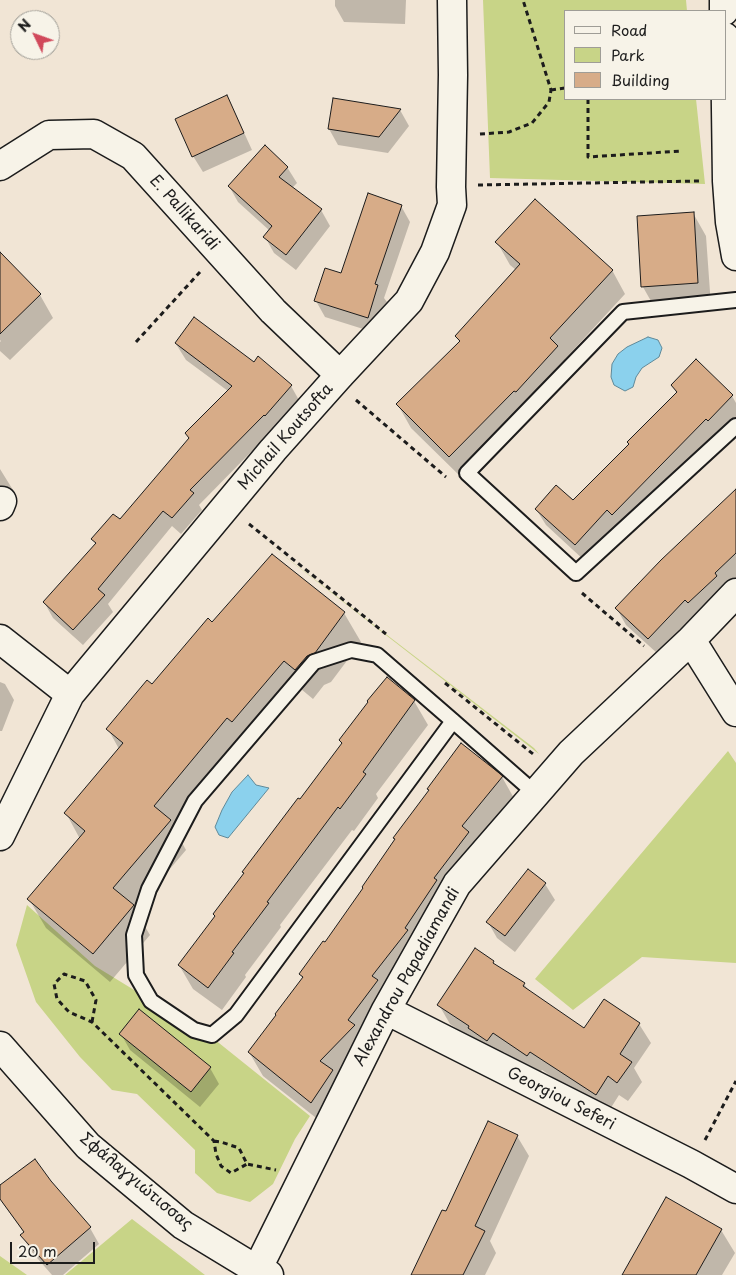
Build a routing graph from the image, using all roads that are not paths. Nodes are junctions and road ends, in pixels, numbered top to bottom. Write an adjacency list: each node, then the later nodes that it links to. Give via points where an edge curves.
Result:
1 (452, 0): 6 (street, Michail Koutsofta, via 450,212 435,252 409,301)
2 (726, 100): 4 (street, via 727,181)
3 (0, 166): 6 (street, E. Pallikaridi, via 49,135 94,134 132,156 273,311)
4 (736, 256)
5 (736, 300): 7 (lane, via 623,312 466,473 576,573)
6 (340, 376): 11 (street, Michail Koutsofta)
7 (736, 426)
8 (736, 593): 10 (street, Alexandrou Papadiamandi)
9 (0, 638): 11 (street)
10 (690, 640): 12 (street); 14 (street, Alexandrou Papadiamandi, via 571,753)
11 (70, 694): 15 (street, Michail Koutsofta)
12 (736, 712)
13 (453, 721): 13 (lane, via 377,655 351,650 314,662 195,801 149,890 134,935 136,975 151,1001 194,1030 212,1035 236,1015); 14 (lane)
14 (536, 794): 16 (street, Alexandrou Papadiamandi, via 457,884)
15 (0, 836)
16 (386, 1010): 18 (street, Georgiou Seferi); 19 (street, Alexandrou Papadiamandi)
17 (0, 1046): 19 (street, Σφάλαγγιώτισσας, via 88,1146 183,1225)
18 (736, 1189)
19 (263, 1272)

